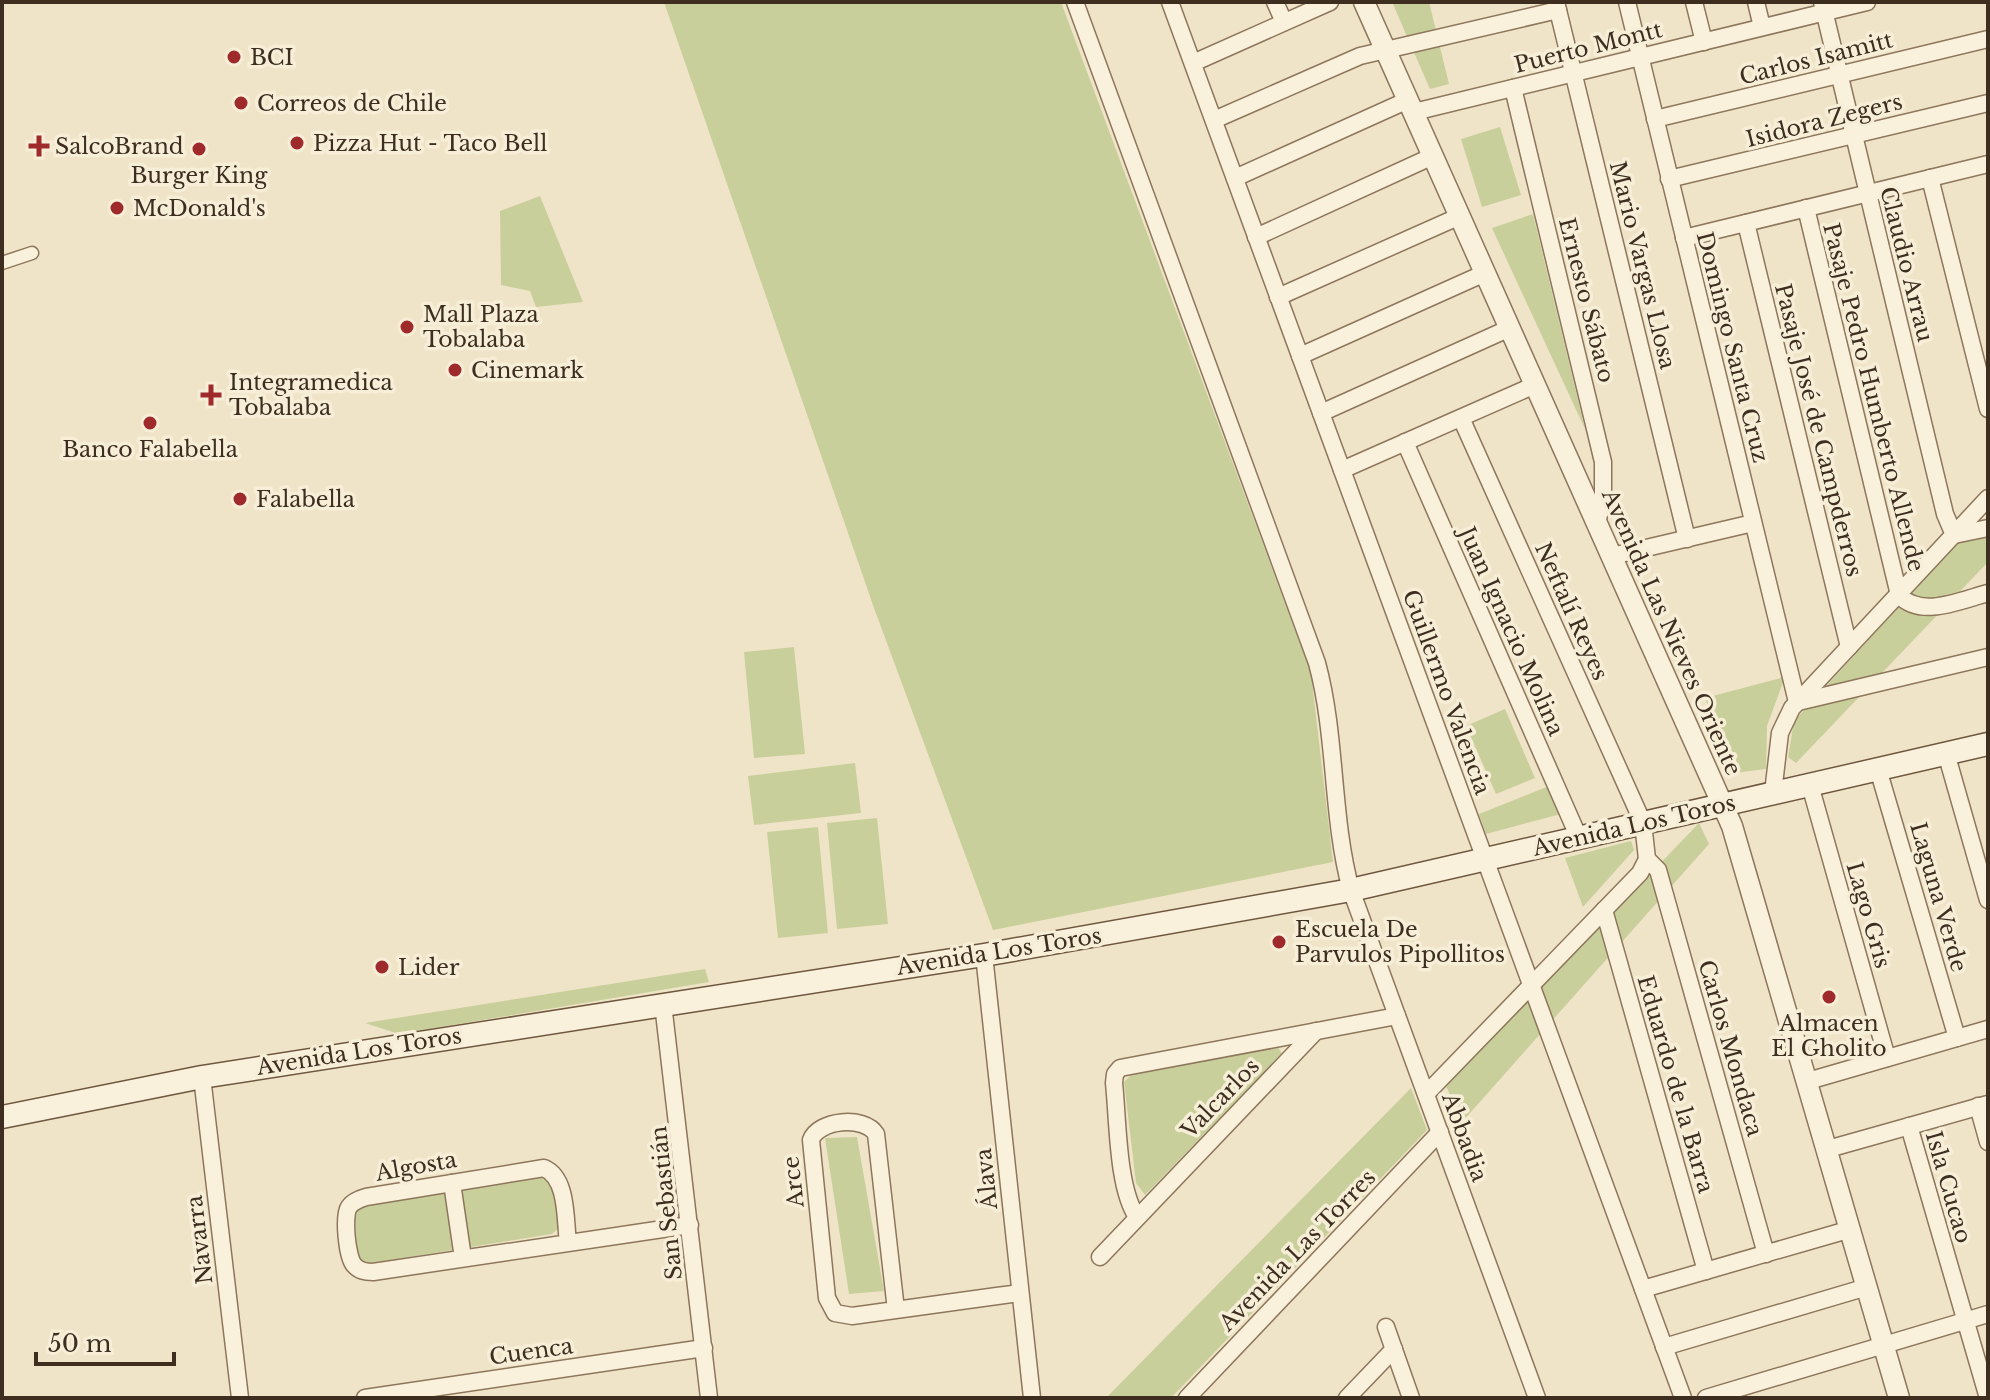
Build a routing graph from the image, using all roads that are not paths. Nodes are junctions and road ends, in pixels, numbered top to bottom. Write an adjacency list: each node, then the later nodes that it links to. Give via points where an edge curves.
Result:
1 (1075, 2): 72 (street, Abbadia, via 1317,663)
2 (1170, 2): 18 (street, Guillermo Valencia)
3 (1275, 2): 12 (street)
4 (1330, 2): 12 (street)
5 (1364, 2): 16 (street, Avenida Las Nieves Oriente)
6 (1627, 2): 17 (street, Domingo Santa Cruz)
7 (1694, 2): 15 (street)
8 (1756, 2): 13 (street)
9 (1867, 2): 11 (street, Puerto Montt)
10 (1557, 6): 16 (street); 19 (street, Mario Vargas Llosa)
11 (1823, 7): 13 (street, Puerto Montt); 20 (street, Claudio Arrau)
12 (1284, 22): 18 (street)
13 (1762, 27): 15 (street, Puerto Montt)
14 (1988, 39): 20 (street, Carlos Isamitt)
15 (1704, 42): 17 (street, Puerto Montt)
16 (1386, 50): 23 (street, Avenida Las Nieves Oriente); 25 (street, via 1360,56)
17 (1640, 57): 19 (street, Puerto Montt); 24 (street, Domingo Santa Cruz)
18 (1193, 63): 25 (street, Guillermo Valencia)
19 (1574, 73): 21 (street, Puerto Montt); 55 (street, Mario Vargas Llosa)
20 (1839, 75): 24 (street, Carlos Isamitt); 26 (street, Claudio Arrau)
21 (1513, 88): 23 (street, Puerto Montt); 52 (street, Ernesto Sábato, via 1603,462)
22 (1988, 103): 26 (street, Isidora Zegers)
23 (1411, 106): 27 (street, Avenida Las Nieves Oriente); 29 (street, Puerto Montt)
24 (1655, 119): 31 (street, Domingo Santa Cruz)
25 (1214, 120): 29 (street, Guillermo Valencia)
26 (1854, 135): 31 (street, Isidora Zegers); 32 (street, Claudio Arrau)
27 (1433, 156): 34 (street, Avenida Las Nieves Oriente); 36 (street)
28 (1988, 164): 30 (street)
29 (1235, 178): 36 (street, Guillermo Valencia)
30 (1930, 178): 32 (street); 45 (street)
31 (1669, 179): 37 (street, Domingo Santa Cruz)
32 (1868, 193): 33 (street); 54 (street, Claudio Arrau)
33 (1806, 208): 35 (street); 58 (street, Pasaje Pedro Humberto Allende)
34 (1460, 216): 40 (street, Avenida Las Nieves Oriente); 41 (street)
35 (1746, 223): 37 (street); 59 (street, Pasaje José de Campderros)
36 (1256, 237): 41 (street, Guillermo Valencia)
37 (1684, 238): 51 (street, Domingo Santa Cruz)
38 (32, 253): 39 (street)
39 (2, 263)
40 (1485, 273): 42 (street, Avenida Las Nieves Oriente); 43 (street)
41 (1278, 297): 43 (street, Guillermo Valencia)
42 (1510, 328): 44 (street, Avenida Las Nieves Oriente); 46 (street)
43 (1300, 356): 46 (street, Guillermo Valencia)
44 (1535, 385): 47 (street); 52 (street, Avenida Las Nieves Oriente)
45 (1988, 409)
46 (1321, 413): 49 (street, Guillermo Valencia)
47 (1461, 418): 48 (street); 68 (street, Neftalí Reyes)
48 (1405, 442): 49 (street); 69 (street, Juan Ignacio Molina)
49 (1342, 470): 71 (street, Guillermo Valencia)
50 (1988, 498): 54 (street)
51 (1753, 523): 55 (street); 61 (street, Domingo Santa Cruz)
52 (1597, 524): 56 (street, Avenida Las Nieves Oriente)
53 (1988, 528): 54 (street)
54 (1954, 535): 58 (street)
55 (1687, 539): 56 (street)
56 (1612, 556): 67 (street, Avenida Las Nieves Oriente)
57 (1988, 593): 58 (street, via 1920,608)
58 (1899, 595): 59 (street)
59 (1849, 647): 61 (street)
60 (1988, 657): 61 (street)
61 (1797, 702): 66 (street, via 1780,733)
62 (1988, 744): 63 (main road, Avenida Los Toros)
63 (1946, 753): 64 (main road, Avenida Los Toros); 73 (street)
64 (1878, 769): 65 (main road, Avenida Los Toros); 81 (street, Laguna Verde)
65 (1810, 785): 66 (main road, Avenida Los Toros); 82 (street, Lago Gris)
66 (1773, 793): 67 (main road, Avenida Los Toros)
67 (1723, 805): 68 (main road, Avenida Los Toros); 84 (street, Avenida Las Nieves Oriente)
68 (1643, 823): 69 (main road, Avenida Los Toros); 70 (street)
69 (1579, 838): 71 (main road, Avenida Los Toros)
70 (1647, 859): 74 (street); 97 (street, Carlos Mondaca, via 1658,870)
71 (1485, 860): 72 (main road, Avenida Los Toros); 76 (street, Guillermo Valencia)
72 (1351, 890): 75 (main road, Avenida Los Toros); 78 (street, Abbadia)
73 (1988, 900)
74 (1604, 910): 76 (street); 100 (street, Eduardo de la Barra)
75 (984, 955): 77 (main road, Avenida Los Toros); 103 (street, Álava)
76 (1531, 985): 85 (street); 102 (street, Guillermo Valencia)
77 (663, 1004): 83 (main road, Avenida Los Toros); 94 (street, San Sebastián)
78 (1397, 1016): 80 (street); 85 (street, Abbadia)
79 (1988, 1029): 81 (street)
80 (1316, 1031): 93 (street, Valcarlos); 93 (street, via 1117,1071 1125,1185)
81 (1957, 1038): 82 (street)
82 (1887, 1058): 84 (street)
83 (202, 1077): 87 (main road, Avenida Los Toros); 112 (street, Navarra)
84 (1808, 1081): 91 (street, Avenida Las Nieves Oriente)
85 (1426, 1094): 89 (street, Abbadia)
86 (1983, 1105): 88 (street); 90 (street)
87 (2, 1117)
88 (1909, 1126): 91 (street); 106 (street, Isla Cucao)
89 (1440, 1132): 116 (street, Avenida Las Torres); 119 (street, Abbadia)
90 (1988, 1142)
91 (1828, 1149): 95 (street, Avenida Las Nieves Oriente)
92 (452, 1183): 96 (street, Algosta, via 549,1170 559,1181); 99 (street); 99 (street, Algosta, via 355,1201 346,1216 348,1244 353,1265 367,1272)
93 (1137, 1217): 98 (street, Valcarlos)
94 (690, 1225): 96 (street, Algosta); 110 (street, San Sebastián)
95 (1851, 1229): 97 (street); 101 (street, Avenida Las Nieves Oriente)
96 (568, 1243): 99 (street, Algosta)
97 (1766, 1254): 100 (street)
98 (1100, 1257)
99 (463, 1258)
100 (1706, 1271): 102 (street)
101 (1867, 1287): 108 (street, Avenida Las Nieves Oriente); 109 (street)
102 (1643, 1289): 109 (street, Guillermo Valencia)
103 (1020, 1293): 104 (street, Arce); 115 (street, Álava)
104 (896, 1310): 104 (street, Arce, via 876,1134 861,1122 822,1126 811,1140 828,1304 845,1317)
105 (1988, 1314): 106 (street)
106 (1965, 1321): 108 (street); 123 (street, Isla Cucao)
107 (1386, 1327): 111 (street)
108 (1884, 1345): 121 (street); 122 (street, Avenida Las Nieves Oriente)
109 (1664, 1347): 120 (street, Guillermo Valencia)
110 (704, 1348): 113 (street, Cuenca); 114 (street, San Sebastián)
111 (1394, 1349): 117 (street); 118 (street)
112 (240, 1398)
113 (365, 1398)
114 (709, 1398)
115 (1032, 1398)
116 (1187, 1398)
117 (1347, 1398)
118 (1411, 1398)
119 (1537, 1398)
120 (1683, 1398)
121 (1706, 1398)
122 (1899, 1398)
123 (1988, 1398)

